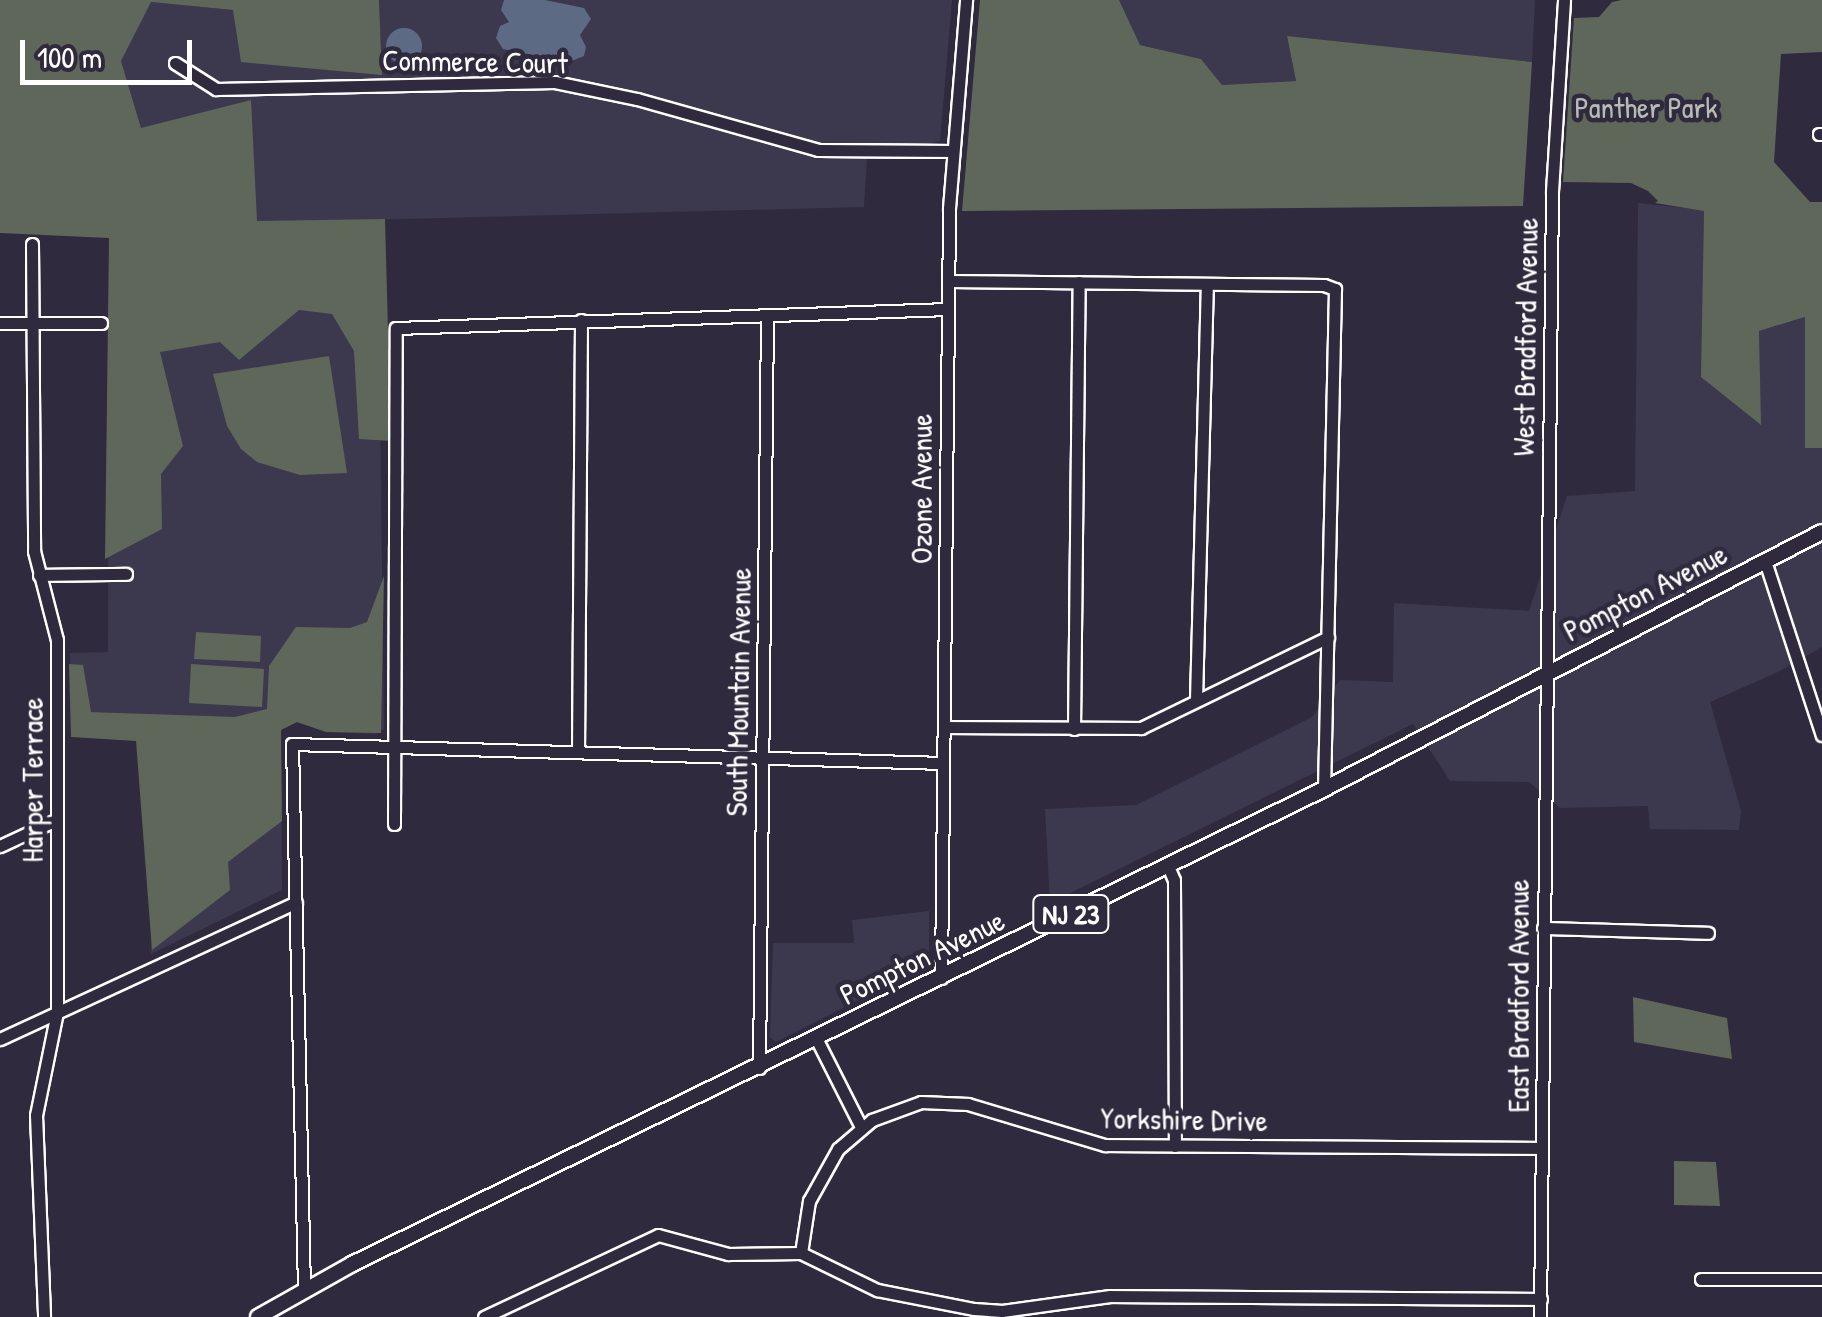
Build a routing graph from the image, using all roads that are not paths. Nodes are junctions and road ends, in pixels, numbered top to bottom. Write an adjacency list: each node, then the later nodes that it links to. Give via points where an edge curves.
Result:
1 (966, 0): 4 (street, Ozone Avenue)
2 (1564, 0): 20 (street, West Bradford Avenue, via 1552,190)
3 (174, 63): 4 (street, Commerce Court, via 216,89 556,82 818,150)
4 (953, 151): 6 (street, Ozone Avenue)
5 (32, 244): 14 (street, Harper Terrace)
6 (948, 281): 7 (street); 9 (street, Ozone Avenue)
7 (1079, 282): 8 (street); 23 (street)
8 (1206, 284): 19 (street, via 1334,290); 21 (street)
9 (947, 309): 10 (street); 22 (street, Ozone Avenue)
10 (766, 316): 11 (street); 27 (street, South Mountain Avenue)
11 (582, 320): 25 (street, via 396,328); 26 (street)
12 (102, 322): 14 (street)
13 (0, 323): 14 (street)
14 (32, 323): 18 (street, Harper Terrace)
15 (1822, 532): 16 (main road, Pompton Avenue / NJ 23)
16 (1765, 561): 20 (main road, Pompton Avenue / NJ 23); 24 (street)
17 (126, 574): 18 (street)
18 (39, 575): 30 (street, Harper Terrace, via 57,640)
19 (1328, 637): 21 (street); 29 (street)
20 (1544, 675): 29 (main road, Pompton Avenue / NJ 23); 35 (street, East Bradford Avenue)
21 (1196, 700): 23 (street, via 1141,728)
22 (944, 726): 23 (street); 28 (street, Ozone Avenue)
23 (1074, 729)
24 (1822, 734)
25 (396, 746): 26 (street); 31 (street); 34 (street, via 292,744)
26 (578, 752): 27 (street)
27 (762, 758): 28 (street); 41 (street, South Mountain Avenue)
28 (943, 763): 37 (street, Ozone Avenue)
29 (1324, 788): 33 (main road, Pompton Avenue / NJ 23)
30 (56, 820): 32 (street); 38 (street, Harper Terrace)
31 (394, 824)
32 (0, 846)
33 (1168, 866): 37 (main road, Pompton Avenue / NJ 23); 43 (street, via 1174,884)
34 (296, 902): 38 (street); 48 (street)
35 (1543, 928): 36 (street); 44 (street, East Bradford Avenue)
36 (1708, 933)
37 (941, 978): 40 (main road, Pompton Avenue / NJ 23)
38 (58, 1012): 39 (street); 50 (street, Harper Terrace, via 36,1107)
39 (0, 1039)
40 (817, 1040): 41 (main road, Pompton Avenue / NJ 23); 42 (street)
41 (759, 1068): 48 (main road, Pompton Avenue / NJ 23)
42 (861, 1128): 43 (street, Yorkshire Drive, via 896,1108 945,1101 1090,1143); 45 (street, Yorkshire Drive, via 838,1149 814,1188)
43 (1175, 1146): 44 (street, Yorkshire Drive)
44 (1542, 1148): 49 (street, East Bradford Avenue)
45 (801, 1253): 49 (street, via 877,1290 988,1310 1110,1296); 52 (street, via 728,1254 652,1236)
46 (1701, 1279): 47 (street)
47 (1822, 1279)
48 (304, 1289): 51 (main road, Pompton Avenue / NJ 23)
49 (1540, 1298): 53 (street, East Bradford Avenue)
50 (44, 1317)
51 (258, 1317)
52 (484, 1317)
53 (1540, 1317)

